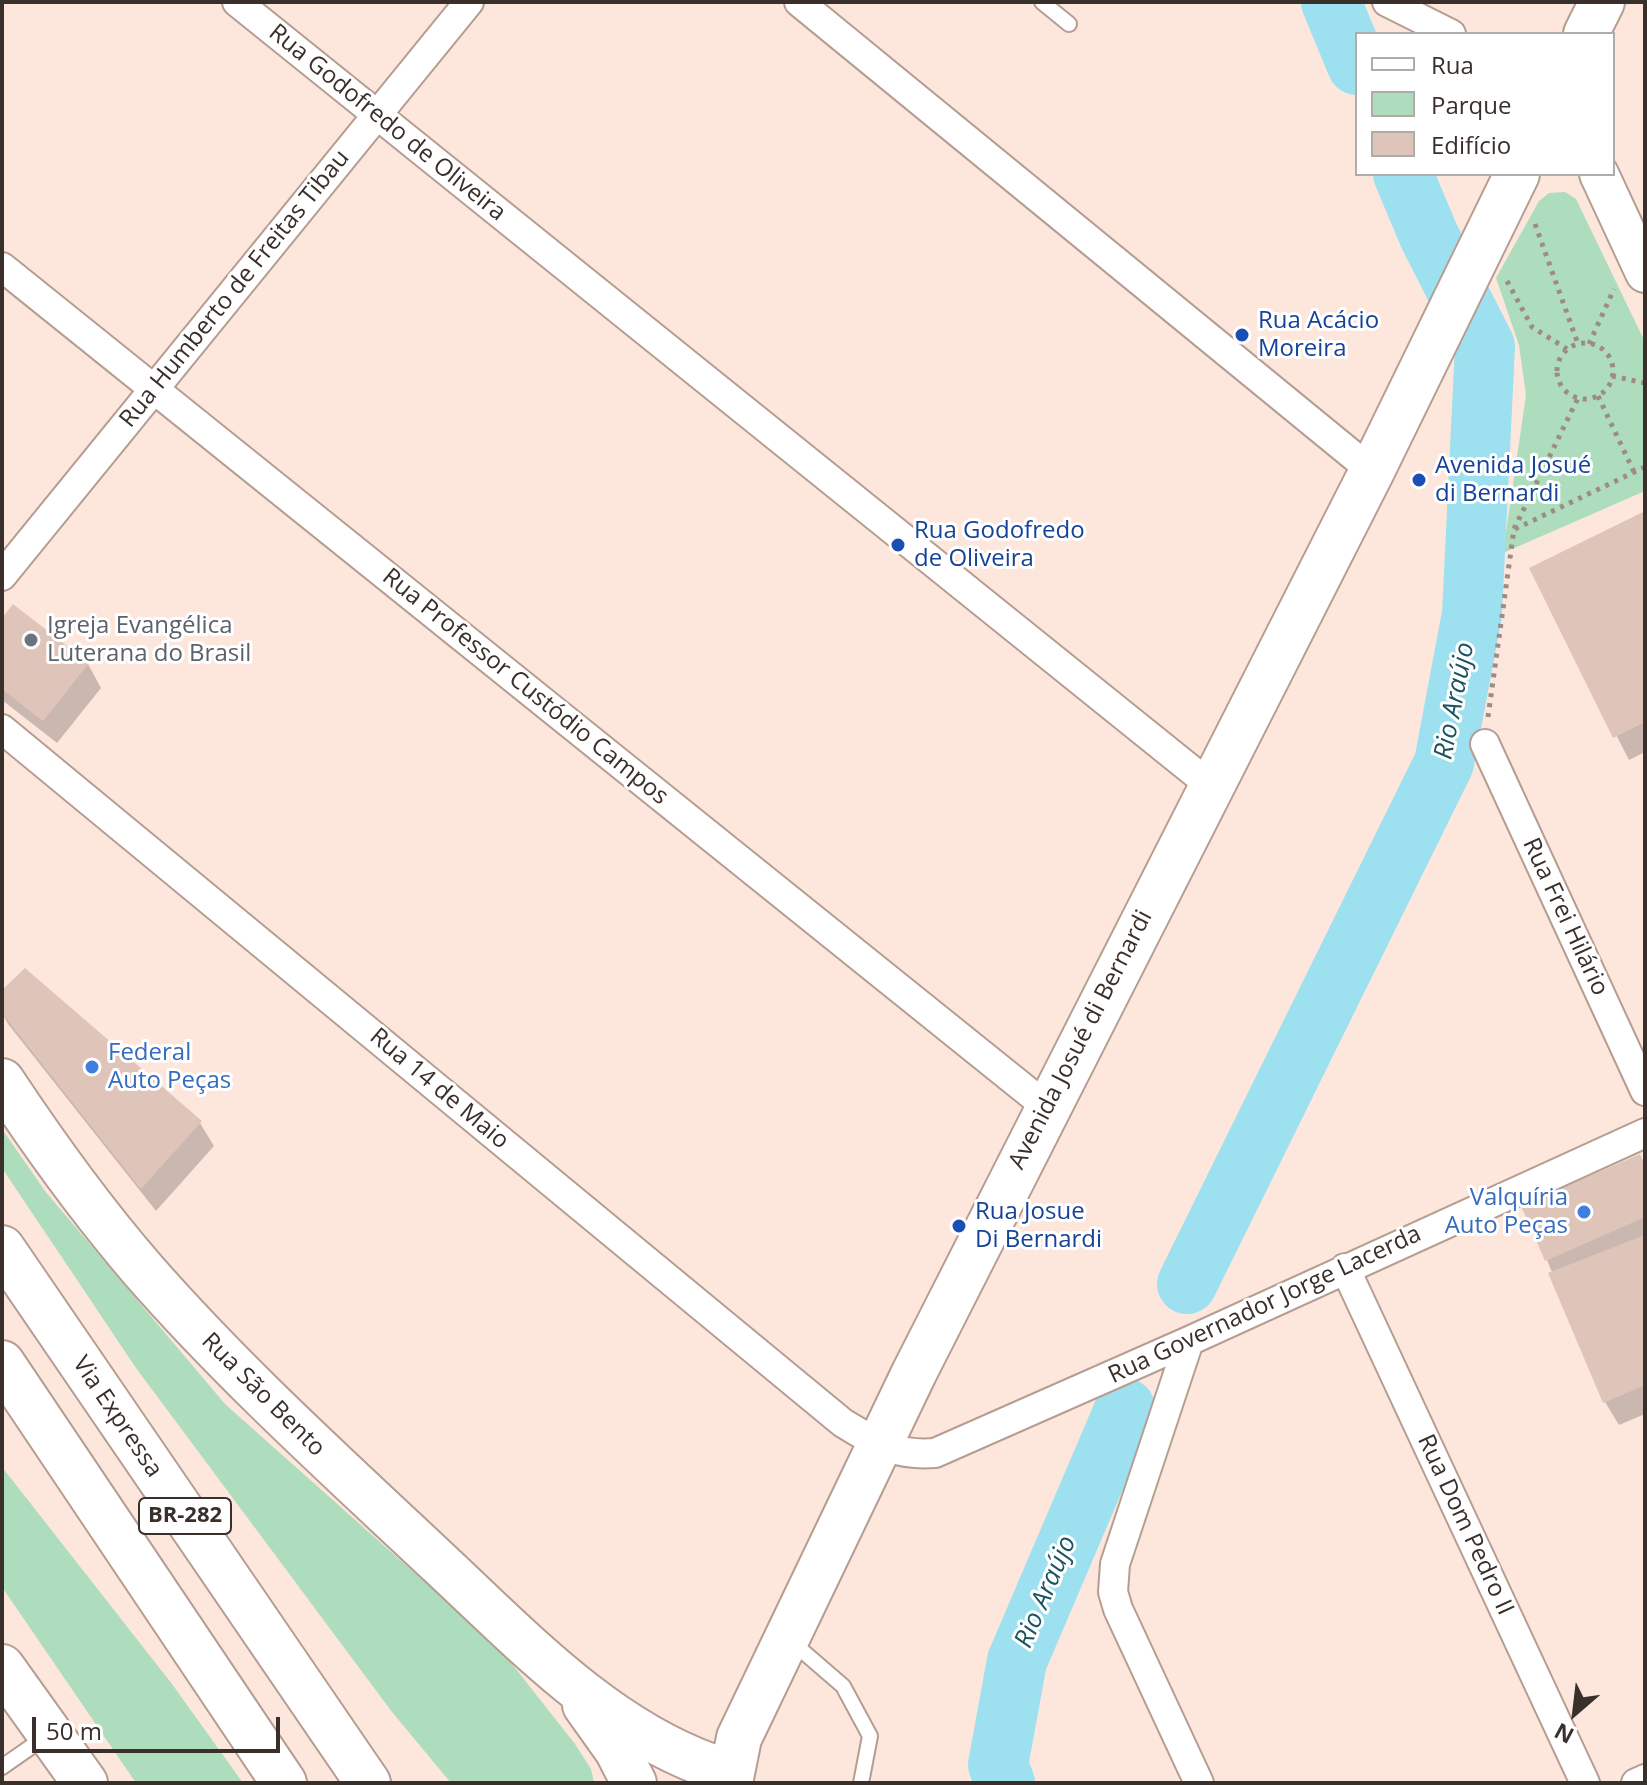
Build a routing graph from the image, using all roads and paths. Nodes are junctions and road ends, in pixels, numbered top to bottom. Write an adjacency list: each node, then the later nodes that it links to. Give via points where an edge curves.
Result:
1 (237, 2): 10 (street, Rua Godofredo de Oliveira)
2 (469, 2): 10 (street, Rua Humberto de Freitas Tibau)
3 (799, 2): 26 (street)
4 (1042, 2): 7 (lane)
5 (1387, 2): 8 (street)
6 (1602, 2): 9 (main road)
7 (1069, 24)
8 (1447, 32)
9 (1587, 32)
10 (377, 114): 22 (street, Rua Humberto de Freitas Tibau); 32 (street, Rua Godofredo de Oliveira)
11 (1516, 176): 16 (main road, Avenida Josué di Bernardi)
12 (1600, 176): 14 (main road)
13 (1533, 216): 17 (path)
14 (1639, 261): 18 (path)
15 (2, 267): 22 (street, Rua Professor Custódio Campos)
16 (1471, 269): 19 (path, via 1511,286 1532,327); 26 (main road, Avenida Josué di Bernardi)
17 (1578, 344): 18 (path); 19 (path)
18 (1589, 344): 20 (path, via 1608,355)
19 (1567, 349): 24 (path, via 1557,367 1558,377 1561,386)
20 (1612, 376): 21 (path); 23 (path)
21 (1645, 383)
22 (154, 389): 29 (street, Rua Humberto de Freitas Tibau); 35 (street, Rua Professor Custódio Campos)
23 (1598, 396): 24 (path); 27 (path)
24 (1578, 398): 28 (path)
25 (1645, 467): 27 (path)
26 (1372, 471): 32 (main road, Avenida Josué di Bernardi)
27 (1634, 472): 28 (path)
28 (1514, 529): 31 (path)
29 (2, 576)
30 (2, 729): 41 (street, Rua 14 de Maio, via 843,1423)
31 (1485, 744): 34 (street, Rua Frei Hilário)
32 (1210, 785): 35 (main road, Avenida Josué di Bernardi)
33 (2, 1081): 44 (main road, Rua São Bento, via 40,1139 142,1269 214,1348)
34 (1645, 1091)
35 (1047, 1107): 41 (main road, Avenida Josué di Bernardi)
36 (1645, 1133): 38 (street, Rua Governador Jorge Lacerda)
37 (2, 1248): 51 (main road, Via Expressa / BR-282)
38 (1345, 1268): 39 (street, Rua Governador Jorge Lacerda); 55 (street, Rua Dom Pedro II)
39 (1189, 1341): 41 (street, Rua Governador Jorge Lacerda, via 935,1453 910,1455); 54 (street, via 1115,1564 1113,1592)
40 (2, 1363): 50 (main road, BR-282)
41 (880, 1445): 42 (main road, Avenida Josué di Bernardi)
42 (787, 1638): 47 (main road, Avenida Josué di Bernardi); 53 (lane, via 843,1686 870,1736)
43 (2, 1667): 45 (main road)
44 (561, 1675): 47 (main road, Rua São Bento, via 659,1743); 52 (main road, Rua São Bento, via 602,1727)
45 (48, 1735): 46 (lane); 49 (main road)
46 (2, 1767)
47 (719, 1767)
48 (1645, 1779): 56 (street)
49 (85, 1783)
50 (284, 1783)
51 (368, 1783)
52 (634, 1783)
53 (861, 1783)
54 (1199, 1783)
55 (1585, 1783)
56 (1636, 1783)

